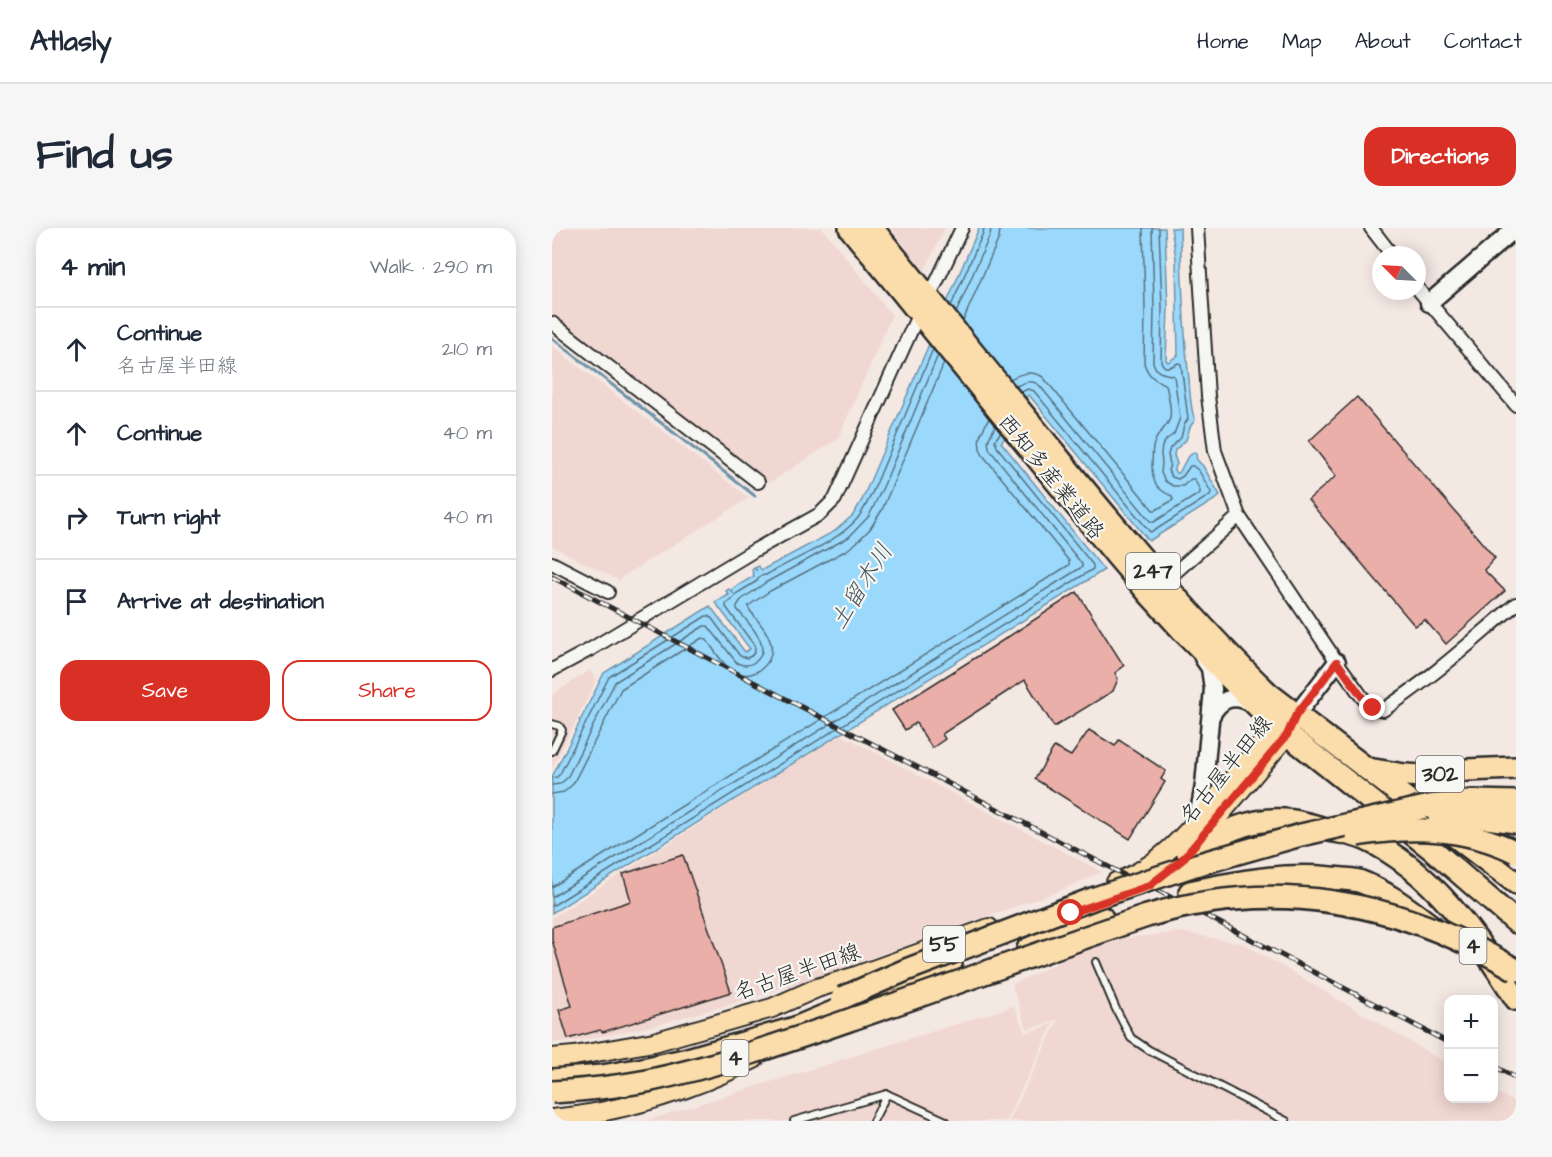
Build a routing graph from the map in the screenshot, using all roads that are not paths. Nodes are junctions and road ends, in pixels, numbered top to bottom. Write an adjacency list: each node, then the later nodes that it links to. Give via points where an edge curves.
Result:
1 (850, 228): 10 (highway, 西知多産業道路 / 247)
2 (872, 228): 10 (highway, 西知多産業道路 / 247)
3 (962, 228): 10 (street)
4 (1197, 228): 14 (street, via 1215,451)
5 (1371, 228): 7 (street)
6 (1516, 228): 9 (street)
7 (1385, 246)
8 (1426, 299): 9 (street)
9 (1429, 303): 12 (street)
10 (927, 309): 16 (highway, 西知多産業道路 / 247); 20 (street, via 835,499 820,514)
11 (552, 323): 13 (street)
12 (1516, 405)
13 (758, 482)
14 (1239, 516): 16 (street); 19 (street)
15 (552, 563): 17 (street)
16 (1156, 589): 21 (highway, 西知多産業道路 / 247); 22 (highway, 西知多産業道路 / 247); 23 (street, via 1210,668 1214,689)
17 (608, 592)
18 (1516, 604): 19 (street, via 1383,710 1373,708 1362,697)
19 (1337, 662): 22 (street)
20 (552, 670)
21 (1257, 706): 23 (street, via 1242,699 1230,699 1219,704); 25 (highway, 西知多産業道路 / 247)
22 (1296, 715): 25 (main road, 名古屋半田線 / 55); 27 (highway, 西知多産業道路 / 247)
23 (1211, 717): 29 (street)
24 (552, 724): 26 (lane, via 562,730)
25 (1282, 730): 30 (main road, 名古屋半田線 / 55); 36 (highway, 西知多産業道路 / 247); 38 (main road, 名古屋半田線 / 55)
26 (552, 751)
27 (1365, 768): 28 (highway, 302, via 1424,776); 34 (highway, 西知多産業道路 / 247)
28 (1516, 768)
29 (1205, 777): 30 (street, via 1211,786); 35 (street, via 1200,807)
30 (1226, 787): 35 (main road, 名古屋半田線 / 55)
31 (1516, 802): 32 (highway, bridge, via 1451,803)
32 (1376, 818): 33 (highway, bridge, via 1455,816); 48 (highway, bridge, via 1300,835 1095,898)
33 (1516, 822)
34 (1446, 828): 39 (highway, 西知多産業道路 / 247); 40 (highway, 西知多産業道路 / 247)
35 (1188, 832): 50 (main road, 名古屋半田線 / 55, via 1130,878 817,988 772,1008 654,1042)
36 (1433, 850): 41 (highway, 西知多産業道路 / 247); 42 (highway, 西知多産業道路 / 247)
37 (1516, 852): 48 (highway, bridge, via 1480,838 1438,830 1375,832 1318,842 1152,888)
38 (1188, 853): 46 (main road, 名古屋半田線 / 55, via 1149,886 1024,930); 49 (highway, via 1235,828 1269,820 1298,821 1362,838 1404,863 1440,895 1472,933)
39 (1516, 872)
40 (1516, 883)
41 (1516, 909)
42 (1516, 922)
43 (1428, 927): 45 (highway, 4, bridge); 46 (highway, bridge, via 1384,911 1316,899 1218,901 1178,907); 47 (highway, bridge)
44 (1096, 962): 59 (lane, via 1131,1038)
45 (1516, 970)
46 (955, 972): 49 (highway, bridge, via 1160,898 1240,882 1316,876 1357,881 1393,898 1480,962); 52 (highway, via 795,1028 684,1060 602,1076); 53 (highway, 4, bridge, via 913,999 748,1055 645,1081); 55 (main road, 名古屋半田線 / 55, via 690,1088 612,1111)
47 (1516, 977)
48 (842, 998): 51 (highway, 4, via 660,1053)
49 (1516, 1000)
50 (552, 1058)
51 (552, 1068)
52 (552, 1080)
53 (552, 1092)
54 (887, 1094): 56 (lane); 57 (lane); 58 (lane)
55 (552, 1119)
56 (794, 1121)
57 (873, 1121)
58 (946, 1121)
59 (1286, 1121)

